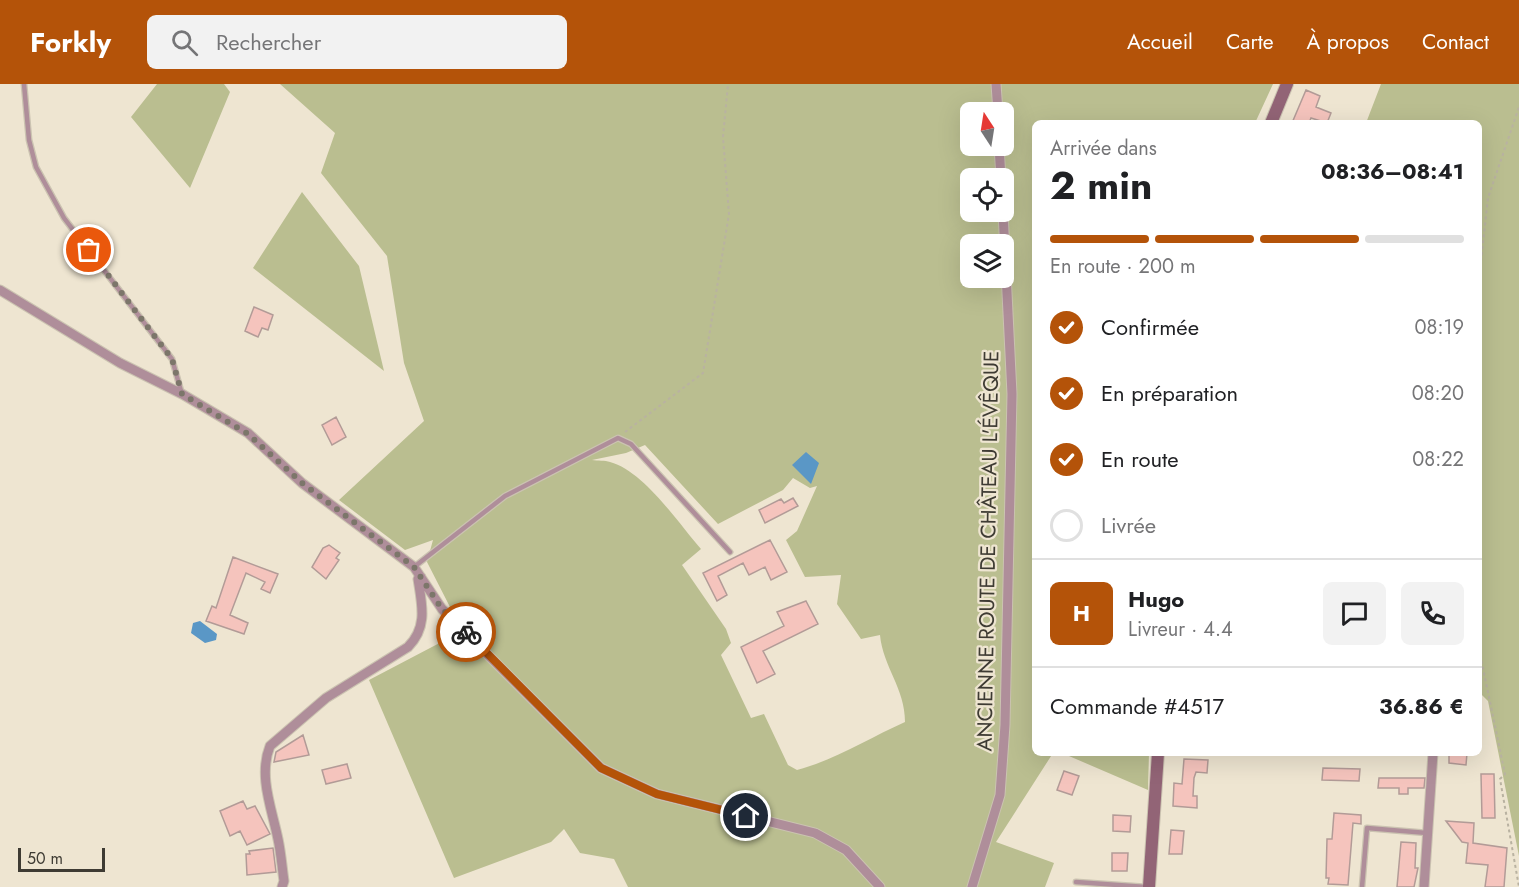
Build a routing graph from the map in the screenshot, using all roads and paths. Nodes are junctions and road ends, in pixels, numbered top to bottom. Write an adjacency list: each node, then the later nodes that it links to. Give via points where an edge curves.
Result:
1 (24, 84): 11 (lane, via 29,140 36,167 64,218 172,359)
2 (728, 84): 12 (path, via 723,137 729,214 703,373)
3 (996, 84): 5 (street)
4 (1287, 84): 7 (main road)
5 (997, 102)
6 (1519, 107): 9 (path, via 1488,198)
7 (1271, 120)
8 (1003, 222): 23 (street, ANCIENNE ROUTE DE CHÂTEAU L'ÉVÊQUE, via 1012,394 1005,725 1000,795)
9 (1482, 252)
10 (0, 290): 11 (street, via 120,363)
11 (182, 394): 14 (street, via 248,434 302,483)
12 (618, 438): 13 (lane, via 631,444); 14 (lane, via 505,496)
13 (730, 552)
14 (414, 567): 15 (street)
15 (421, 577): 21 (street, via 418,579 422,628 416,639 326,698 270,746 266,784 279,842); 22 (street, via 442,609 601,768 657,794 815,833 846,850)
16 (1482, 663): 27 (path, via 1505,774 1500,779)
17 (1158, 756): 24 (main road)
18 (1433, 756): 19 (street)
19 (1427, 833): 25 (lane, via 1367,828); 26 (street)
20 (1076, 882): 24 (lane)
21 (282, 887)
22 (880, 887)
23 (972, 887)
24 (1148, 887)
25 (1362, 887)
26 (1424, 887)
27 (1519, 887)

